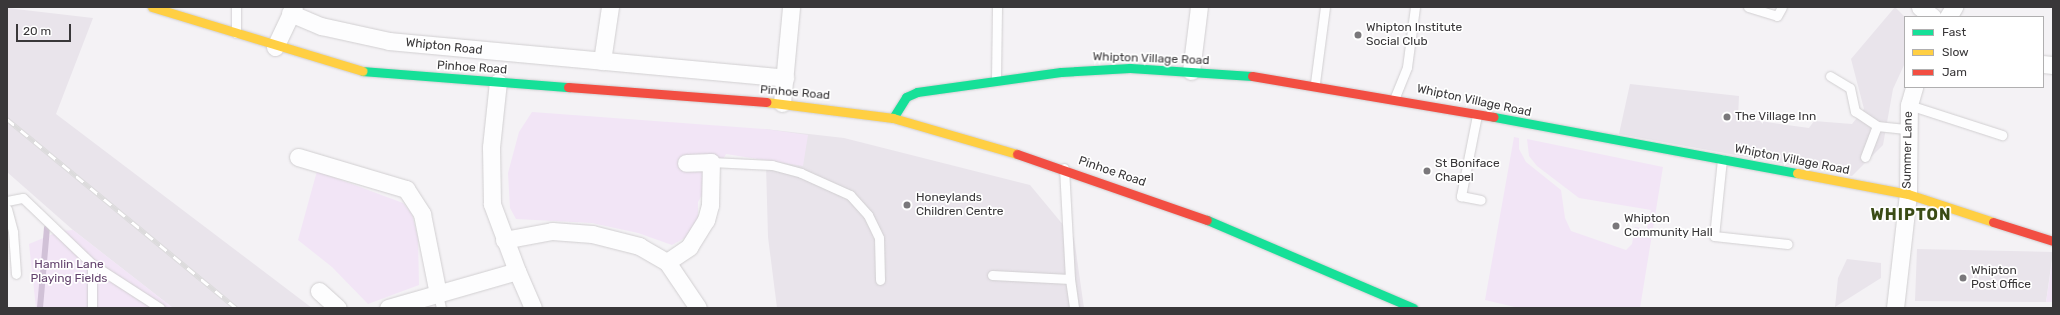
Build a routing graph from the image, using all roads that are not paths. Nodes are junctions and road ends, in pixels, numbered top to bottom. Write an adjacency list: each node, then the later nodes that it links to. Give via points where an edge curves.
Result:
1 (152, 7): 16 (main road, Pinhoe Road)
2 (236, 7): 16 (lane)
3 (610, 7): 18 (street)
4 (791, 7): 21 (street)
5 (997, 7): 22 (lane)
6 (1199, 7): 19 (street)
7 (1325, 7): 24 (lane)
8 (1415, 7): 26 (lane, via 1407,67)
9 (1748, 7): 10 (lane, via 1776,16)
10 (1782, 7)
11 (1920, 7): 14 (street)
12 (1954, 7): 15 (street)
13 (292, 10): 17 (street); 18 (street, Whipton Road, via 356,35 494,52)
14 (1932, 16)
15 (1949, 16)
16 (236, 36): 17 (main road, Pinhoe Road)
17 (275, 47): 23 (main road, Pinhoe Road, via 357,71)
18 (602, 61): 21 (street, Whipton Road)
19 (1191, 71): 22 (main road, Whipton Village Road, via 1091,69); 24 (main road, Whipton Village Road)
20 (1830, 76): 31 (lane, via 1850,88 1855,111)
21 (785, 78): 27 (street)
22 (996, 80): 30 (main road, Whipton Village Road, via 917,92 906,97)
23 (498, 82): 27 (main road, Pinhoe Road); 44 (street, via 490,172 492,204)
24 (1316, 83): 26 (main road, Whipton Village Road)
25 (1914, 88): 28 (street, Summer Lane)
26 (1395, 97): 29 (main road, Whipton Village Road)
27 (782, 103): 30 (main road, Pinhoe Road)
28 (1909, 105): 32 (street, Summer Lane); 33 (lane)
29 (1477, 115): 36 (main road, Whipton Village Road); 41 (lane, via 1461,196)
30 (893, 118): 39 (main road, Pinhoe Road)
31 (1877, 126): 32 (lane); 35 (lane)
32 (1908, 129): 40 (street, Summer Lane)
33 (2002, 135)
34 (298, 157): 55 (street, via 406,189 422,214)
35 (1865, 157)
36 (1722, 159): 40 (main road, Whipton Village Road); 46 (lane, via 1714,236)
37 (711, 162): 38 (street); 47 (street, via 706,220 690,247); 53 (lane, via 772,165 801,172 850,195 868,215 879,238)
38 (686, 163)
39 (1064, 168): 52 (lane); 63 (main road, Pinhoe Road, via 1181,209)
40 (1908, 194): 45 (main road, Whipton Village Road); 64 (street, Summer Lane)
41 (1482, 200)
42 (7, 201): 48 (lane, via 23,198)
43 (7, 209): 50 (lane, via 13,232)
44 (504, 240): 47 (street, via 552,231 592,234 639,246); 49 (street)
45 (2053, 241)
46 (1788, 244)
47 (667, 262): 61 (street)
48 (92, 264): 56 (lane); 57 (lane)
49 (517, 271): 55 (street); 60 (street)
50 (16, 274)
51 (992, 275): 52 (lane)
52 (1070, 279): 62 (lane)
53 (880, 280)
54 (319, 291): 58 (street)
55 (439, 301): 59 (street)
56 (92, 308)
57 (160, 308)
58 (338, 308)
59 (388, 308)
60 (533, 308)
61 (698, 308)
62 (1074, 308)
63 (1413, 308)
64 (1895, 308)

